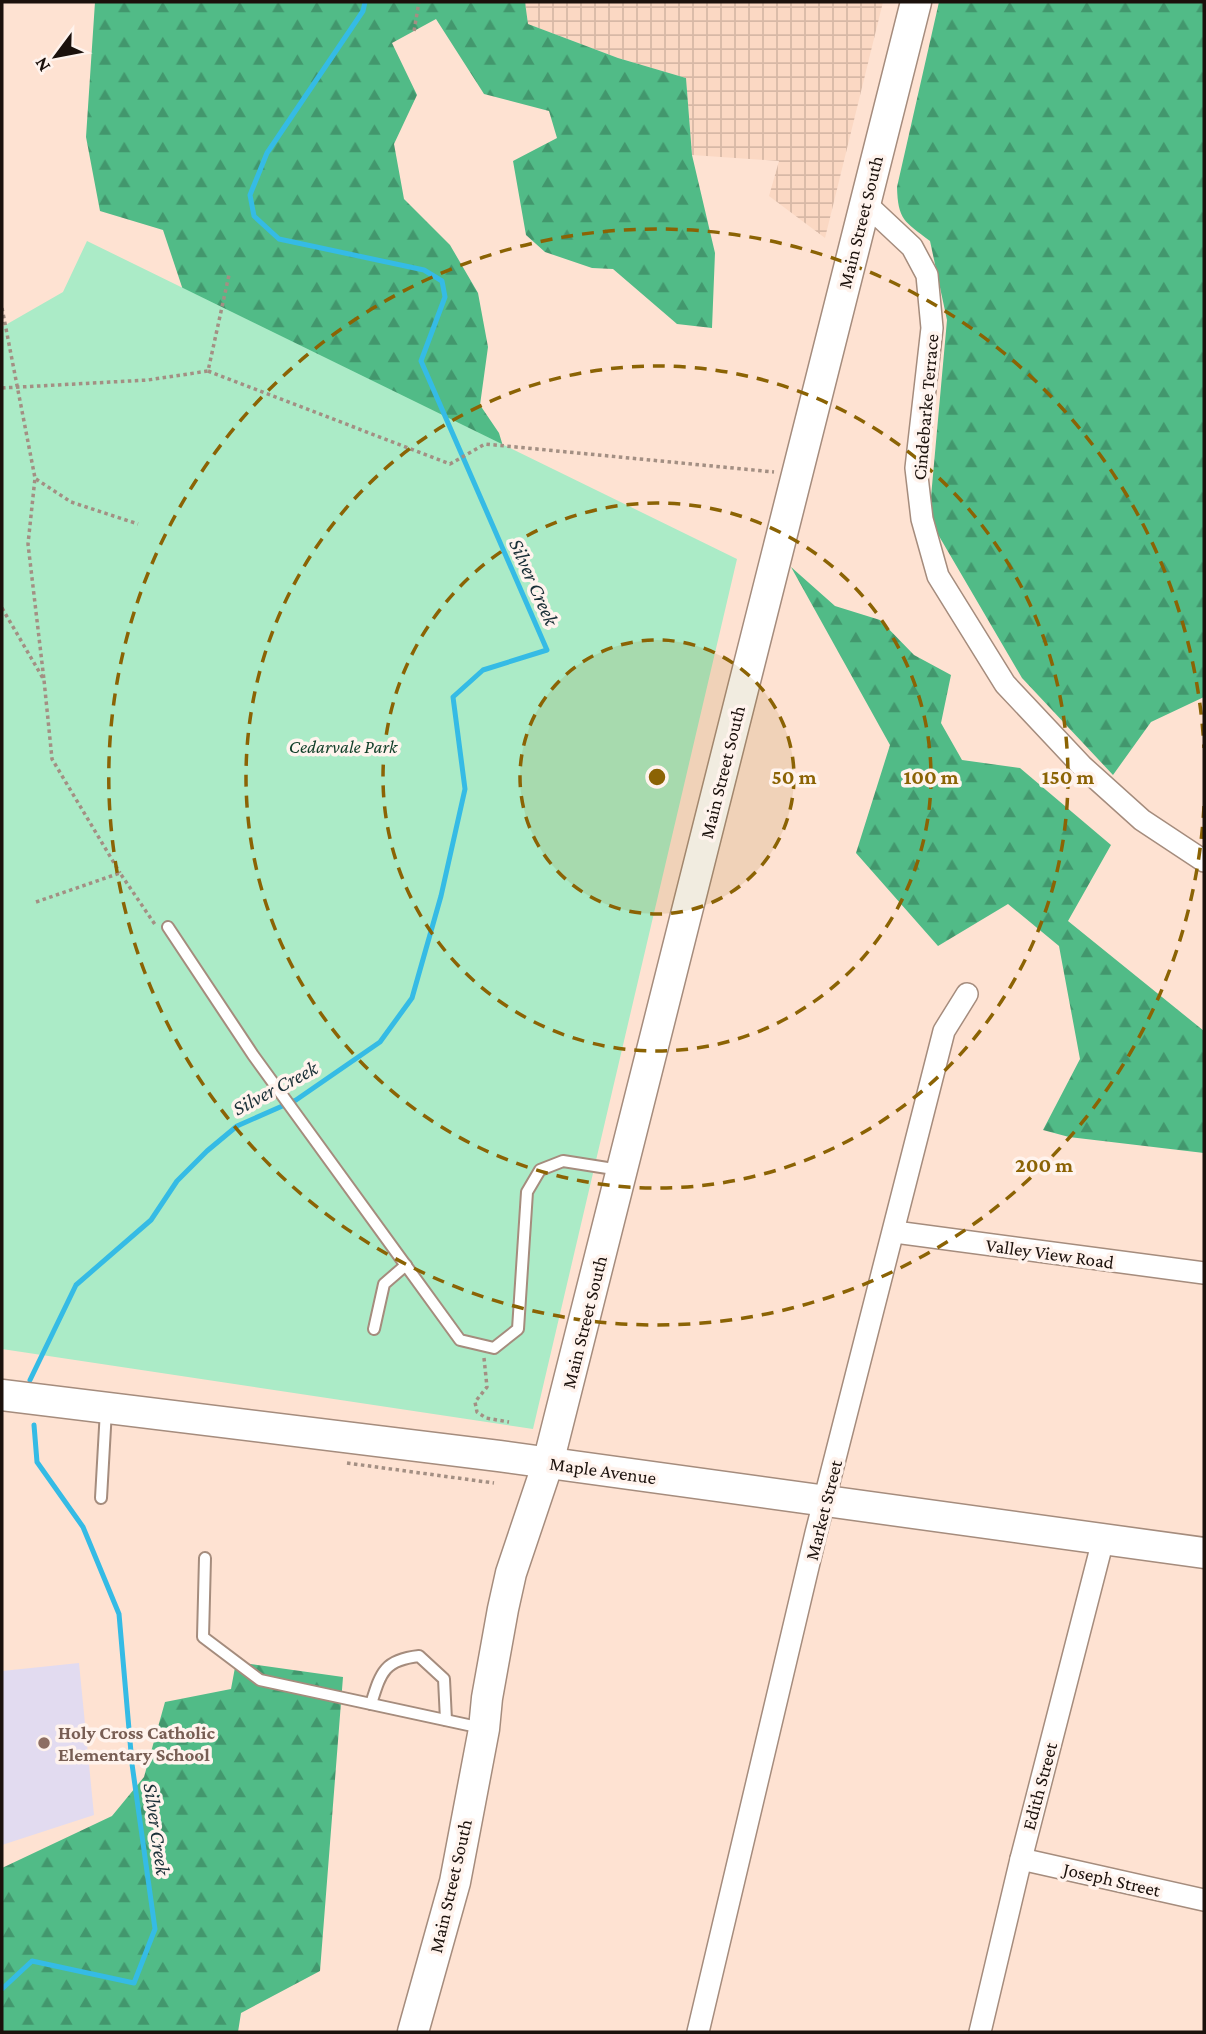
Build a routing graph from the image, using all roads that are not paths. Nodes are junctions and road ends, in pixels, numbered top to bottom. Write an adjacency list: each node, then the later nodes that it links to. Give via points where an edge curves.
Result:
1 (916, 2): 2 (main road, Main Street South)
2 (864, 202): 3 (street, Cindebarke Terrace, via 912,247 927,275 932,328 916,468 922,519 938,576 1005,684 1142,820); 6 (main road, Main Street South)
3 (1204, 861)
4 (164, 930): 8 (lane)
5 (967, 994): 7 (street, Market Street, via 944,1031)
6 (622, 1170): 8 (lane, via 563,1161 540,1170 527,1192 517,1329 494,1348 460,1340); 13 (main road, Main Street South)
7 (895, 1232): 9 (street, Valley View Road); 15 (street, Market Street)
8 (406, 1265): 10 (lane, via 384,1284)
9 (1204, 1273)
10 (374, 1329)
11 (2, 1395): 12 (main road, Maple Avenue)
12 (106, 1408): 13 (main road, Maple Avenue); 14 (lane)
13 (548, 1463): 15 (main road, Maple Avenue); 21 (main road, Main Street South, via 523,1540 524,1571 514,1643 487,1698)
14 (101, 1498)
15 (825, 1499): 16 (main road, Maple Avenue); 25 (street, Market Street)
16 (1103, 1540): 17 (main road, Maple Avenue); 22 (street, Edith Street)
17 (1204, 1553)
18 (205, 1558): 19 (lane, via 203,1637 260,1680)
19 (371, 1704): 20 (lane); 20 (lane, via 380,1674 397,1658 419,1656 444,1679)
20 (446, 1720): 21 (lane)
21 (484, 1729): 24 (main road, Main Street South, via 455,1882)
22 (1021, 1859): 23 (street, Joseph Street); 26 (street, Edith Street)
23 (1204, 1900)
24 (413, 2032)
25 (698, 2032)
26 (980, 2032)

